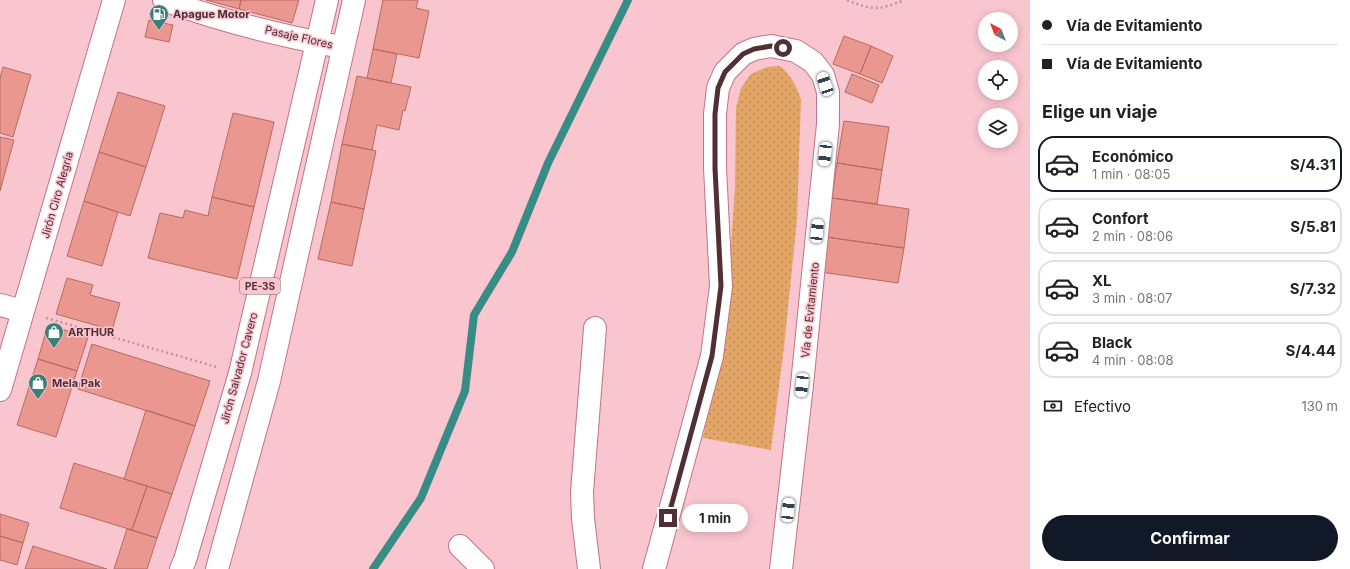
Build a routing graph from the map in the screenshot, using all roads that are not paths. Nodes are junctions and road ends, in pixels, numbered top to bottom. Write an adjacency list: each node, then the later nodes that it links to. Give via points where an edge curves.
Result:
1 (114, 0): 8 (main road, Jirón Ciro Alegría)
2 (164, 0): 5 (main road, Pasaje Flores, via 199,13)
3 (327, 0): 5 (main road, Jirón Salvador Cavero / PE-3S)
4 (354, 0): 6 (main road, PE-3S)
5 (316, 42): 6 (main road, Pasaje Flores); 12 (main road, Jirón Salvador Cavero / PE-3S, via 240,373)
6 (342, 47): 13 (main road, PE-3S, via 269,381)
7 (0, 305): 8 (main road)
8 (23, 311): 10 (main road, Jirón Ciro Alegría)
9 (595, 328): 15 (main road, via 582,492 582,518)
10 (0, 390)
11 (460, 546): 14 (main road)
12 (181, 569)
13 (217, 569)
14 (483, 569)
15 (589, 569)
16 (654, 569): 17 (main road, Vía de Evitamiento, via 713,348 721,286 715,168 715,114 718,88 725,72 743,54 771,46 796,51 813,62 822,75 828,92 825,155)
17 (781, 569)

